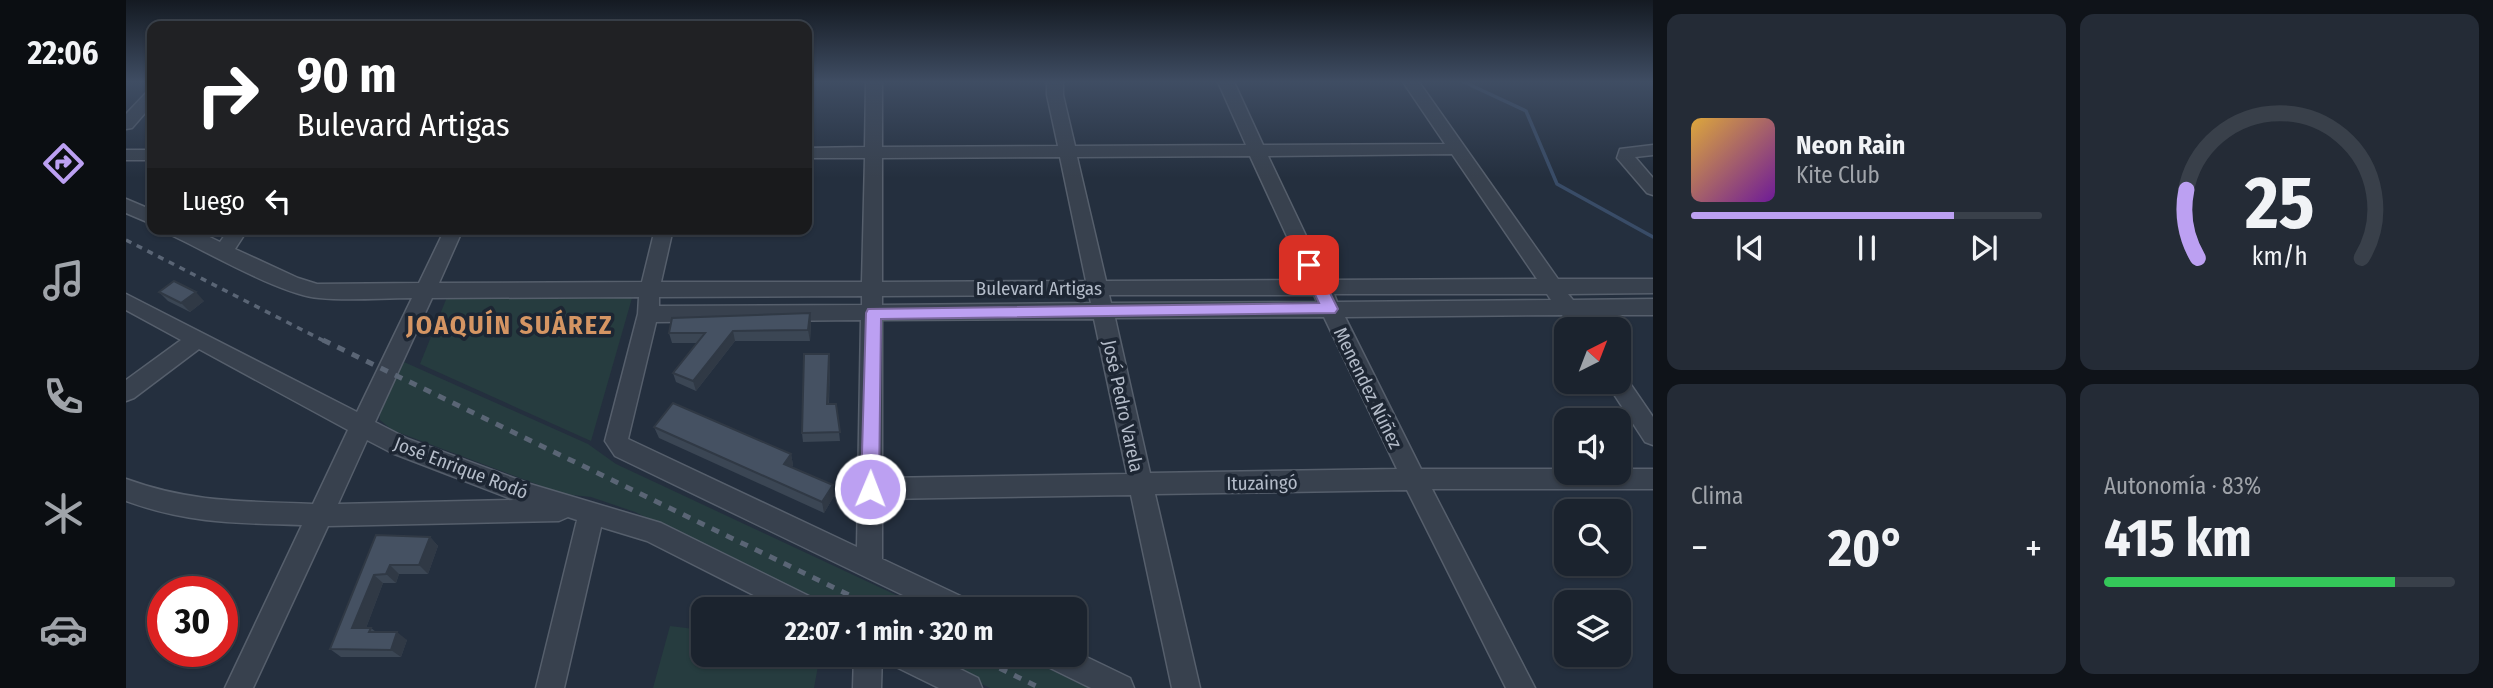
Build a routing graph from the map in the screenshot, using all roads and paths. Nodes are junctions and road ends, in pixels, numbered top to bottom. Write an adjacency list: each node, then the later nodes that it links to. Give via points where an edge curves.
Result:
1 (874, 114): 9 (street)
2 (1061, 114): 8 (street, José Pedro Varela)
3 (1240, 114): 5 (street, Menendez Núñez)
4 (1434, 114): 6 (street)
5 (1256, 149): 6 (street); 8 (street); 28 (street, Menendez Núñez)
6 (1459, 149): 21 (street)
7 (1653, 150): 13 (street, via 1626,153)
8 (1068, 151): 9 (street); 29 (street, José Pedro Varela)
9 (873, 152): 10 (street); 23 (street)
10 (812, 153)
11 (126, 155): 12 (street)
12 (147, 155)
13 (1653, 189)
14 (126, 205): 15 (street)
15 (147, 216)
16 (188, 235): 20 (street, Bulevard Artigas)
17 (235, 235): 20 (street)
18 (451, 235): 27 (street)
19 (663, 235): 25 (street)
20 (222, 252): 27 (street, Bulevard Artigas, via 317,291)
21 (1552, 286): 22 (street, Bulevard Artigas); 28 (street, Bulevard Artigas); 31 (street)
22 (1653, 286)
23 (873, 288): 24 (street, Bulevard Artigas); 25 (street, Bulevard Artigas); 35 (street)
24 (1039, 288): 29 (street, Bulevard Artigas); 33 (street, via 1032,295 1033,305)
25 (650, 289): 27 (street, Bulevard Artigas); 36 (street)
26 (1165, 289): 28 (street, Bulevard Artigas); 29 (street, Bulevard Artigas); 34 (street, via 1174,296)
27 (424, 291): 41 (street)
28 (1325, 298): 31 (street, Bulevard Artigas); 34 (street, Bulevard Artigas); 44 (street, Menendez Núñez)
29 (1101, 300): 33 (street, Bulevard Artigas); 34 (street, Bulevard Artigas); 46 (street, José Pedro Varela)
30 (127, 303): 38 (street, José Enrique Rodó)
31 (1567, 307): 32 (street, Bulevard Artigas); 37 (street)
32 (1653, 307)
33 (1041, 311): 35 (street, Bulevard Artigas)
34 (1171, 312)
35 (873, 313): 36 (street, Bulevard Artigas); 47 (street)
36 (648, 314): 52 (street, via 616,441 623,449)
37 (1573, 317)
38 (198, 339): 39 (street); 41 (street, José Enrique Rodó)
39 (126, 393)
40 (1625, 394): 42 (street)
41 (363, 427): 43 (street); 50 (street, José Enrique Rodó, via 463,471)
42 (1653, 435)
43 (336, 479): 49 (street, via 319,494); 51 (street)
44 (1412, 479): 45 (street, Ituzaingó); 46 (street, Ituzaingó); 64 (street, Menendez Núñez)
45 (1653, 479)
46 (1140, 485): 47 (street, Ituzaingó); 63 (street, José Pedro Varela)
47 (870, 489): 52 (street)
48 (126, 490): 49 (street, via 205,511)
49 (282, 512): 51 (street)
50 (583, 512): 51 (street); 53 (street, José Enrique Rodó, via 652,531); 59 (street)
51 (320, 515): 58 (street)
52 (869, 564): 54 (street)
53 (784, 597)
54 (936, 597)
55 (868, 667): 60 (street)
56 (926, 667): 61 (street)
57 (1078, 667): 62 (street)
58 (239, 688)
59 (550, 688)
60 (867, 688)
61 (968, 688)
62 (1119, 688)
63 (1186, 688)
64 (1521, 688)

